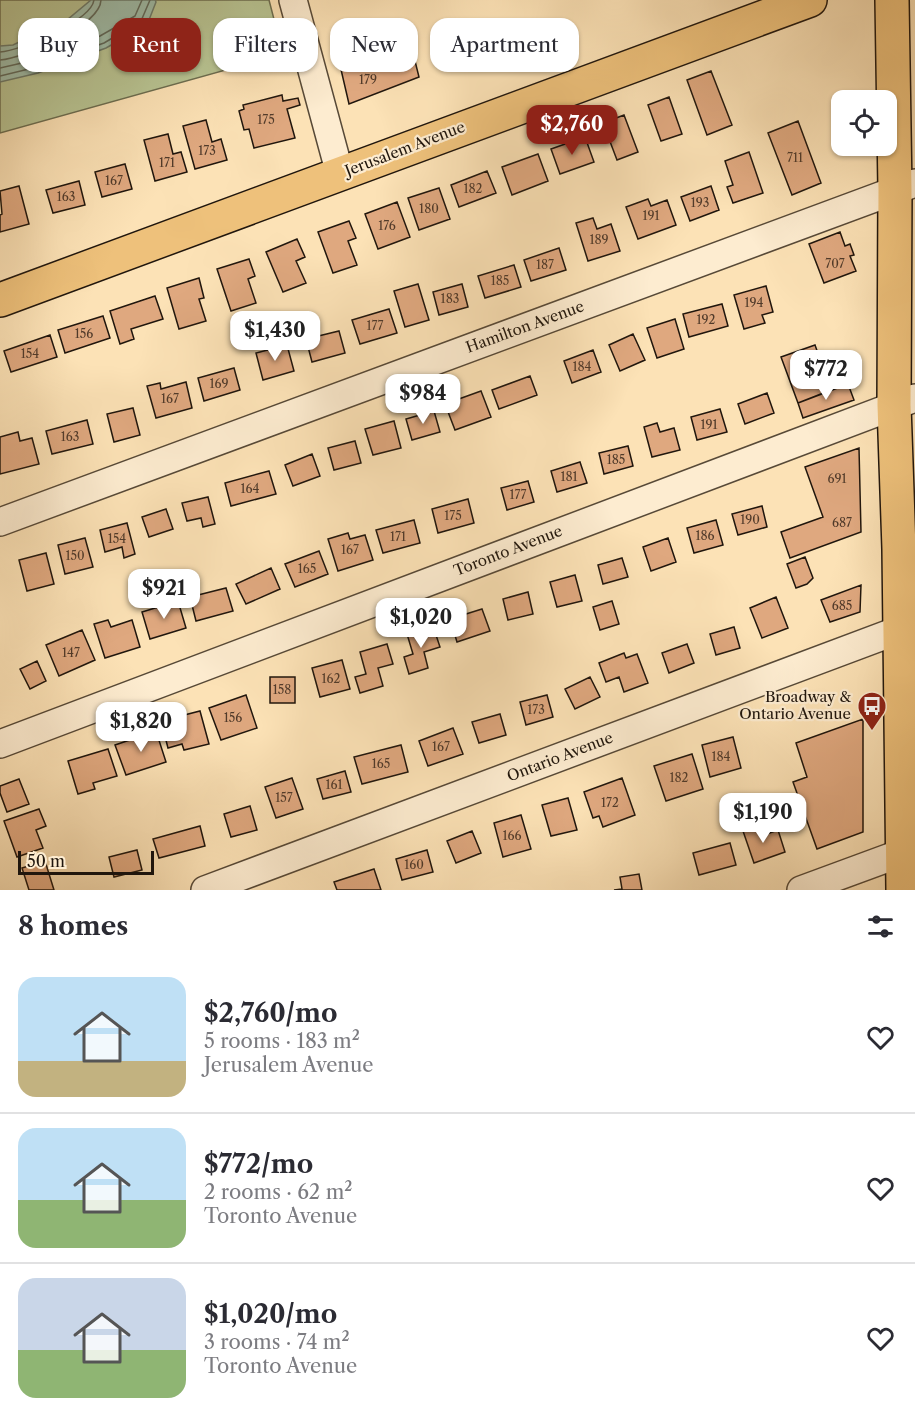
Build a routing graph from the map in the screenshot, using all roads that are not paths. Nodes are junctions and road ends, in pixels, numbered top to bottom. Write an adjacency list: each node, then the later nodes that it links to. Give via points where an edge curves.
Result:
1 (293, 0): 4 (street)
2 (810, 0): 4 (main road, Jerusalem Avenue)
3 (892, 0): 5 (main road)
4 (340, 174): 6 (main road, Jerusalem Avenue)
5 (905, 186): 7 (main road); 8 (street, Hamilton Avenue)
6 (0, 300)
7 (904, 401): 9 (main road); 10 (street, Toronto Avenue)
8 (0, 522)
9 (907, 627): 11 (main road); 12 (street, Ontario Avenue)
10 (0, 744)
11 (909, 850): 13 (street); 14 (main road)
12 (206, 890)
13 (801, 890)
14 (903, 890)

